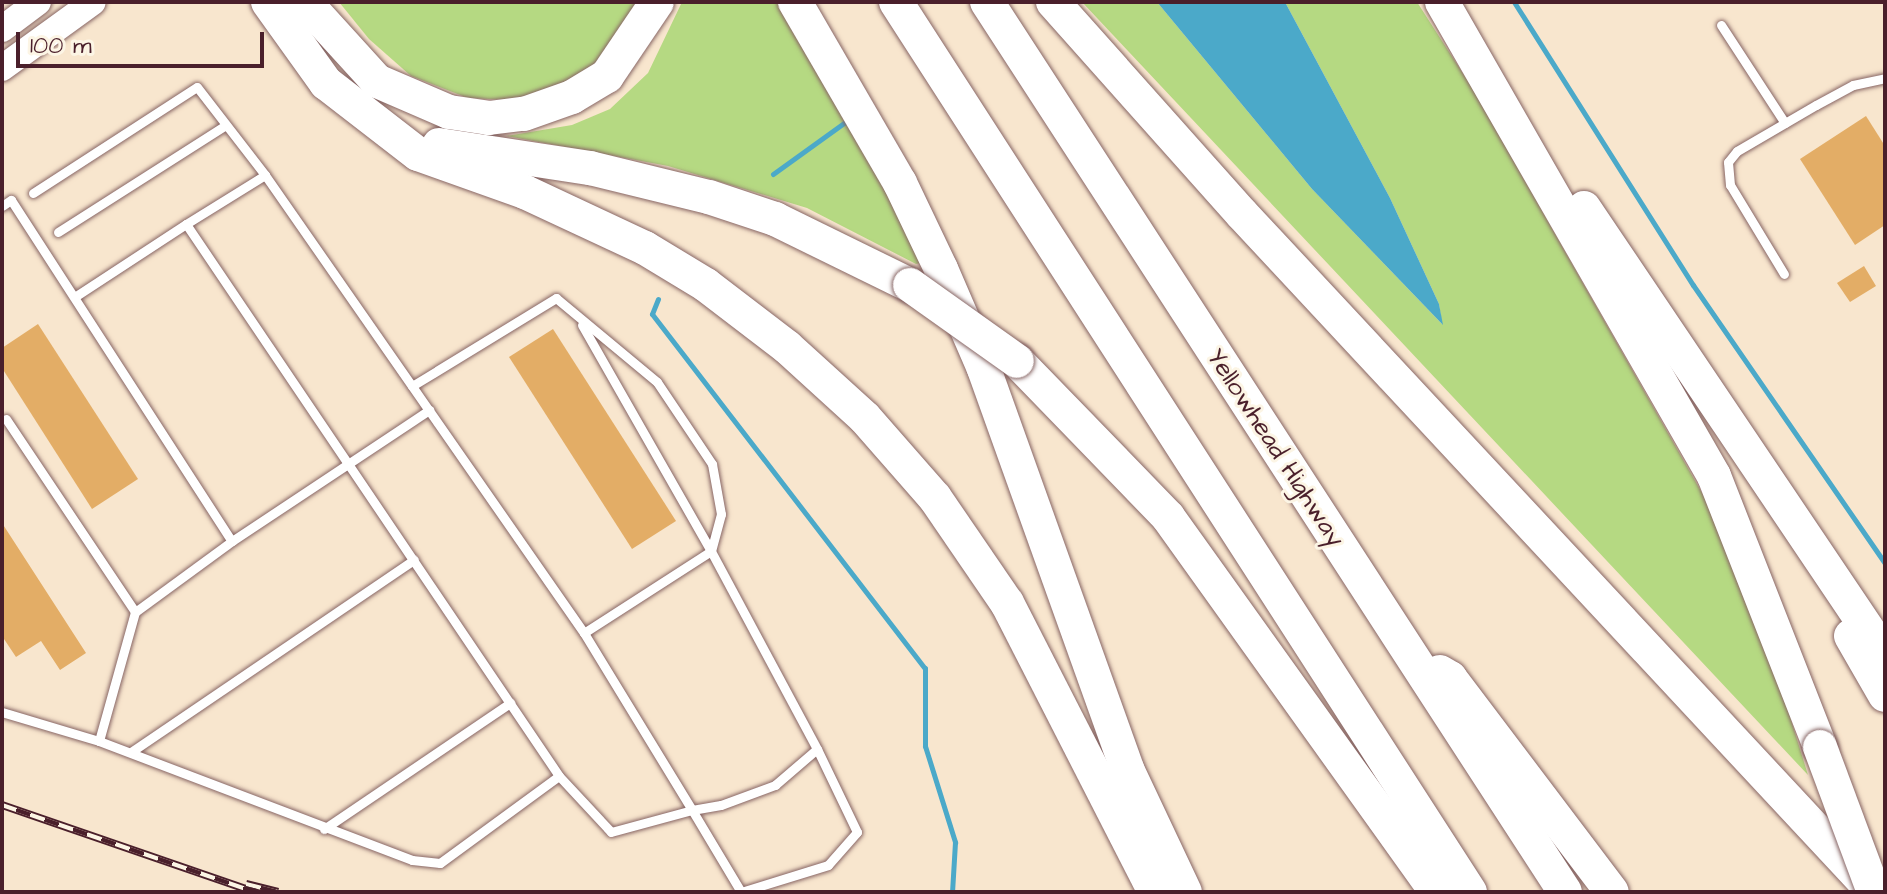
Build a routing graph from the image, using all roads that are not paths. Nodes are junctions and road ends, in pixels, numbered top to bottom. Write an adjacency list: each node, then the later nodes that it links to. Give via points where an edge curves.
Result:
1 (38, 2): 12 (main road)
2 (93, 2): 13 (main road)
3 (268, 2): 15 (highway, via 326,83)
4 (657, 2): 10 (highway, via 607,76 572,97 524,114 489,118 449,112 377,81)
5 (795, 2): 48 (highway, via 900,183 941,269 984,369 1127,769)
6 (896, 2): 50 (highway)
7 (987, 2): 36 (highway, Yellowhead Highway)
8 (1053, 2): 53 (highway, via 1242,214)
9 (1443, 2): 29 (highway); 53 (highway, bridge, via 1714,476)
10 (316, 11)
11 (1721, 25): 16 (lane)
12 (2, 29)
13 (2, 68)
14 (1885, 78): 16 (lane, via 1853,85)
15 (368, 117): 47 (highway, via 418,154 577,215 706,285 787,347 865,418 935,498 1007,603); 49 (highway, bridge, via 423,141 477,154 590,168 775,219 910,285 1017,361 1168,517)
16 (1785, 123): 23 (lane, via 1737,151 1725,172)
17 (226, 125): 18 (lane); 19 (lane, via 197,87); 22 (lane)
18 (265, 175): 21 (lane); 26 (lane)
19 (33, 193)
20 (2, 206): 24 (lane, via 11,200)
21 (186, 224): 24 (lane); 30 (lane)
22 (58, 232)
23 (1784, 274)
24 (76, 296): 31 (lane)
25 (579, 319): 26 (lane, via 556,298); 32 (lane); 32 (lane, via 657,382 712,464 721,514)
26 (412, 386): 27 (lane)
27 (429, 410): 30 (lane); 35 (lane)
28 (6, 419): 34 (lane)
29 (1750, 455): 37 (highway); 38 (highway)
30 (349, 463): 31 (lane); 33 (lane)
31 (232, 541): 34 (lane)
32 (711, 551): 35 (lane); 42 (lane)
33 (414, 560): 39 (lane); 43 (lane)
34 (135, 612): 41 (lane)
35 (584, 633): 45 (lane)
36 (1409, 653): 51 (highway, Yellowhead Highway); 52 (highway, via 1450,678)
37 (1885, 655)
38 (1885, 695)
39 (510, 703): 44 (lane); 46 (lane)
40 (2, 712): 41 (lane)
41 (99, 741): 43 (lane)
42 (817, 749): 45 (lane, via 775,785); 45 (lane, via 857,832 828,865 741,892)
43 (131, 752): 46 (lane)
44 (559, 776): 45 (lane, via 611,832); 46 (lane, via 440,863 412,860)
45 (692, 810)
46 (324, 829)
47 (1155, 892)
48 (1185, 892)
49 (1436, 892)
50 (1470, 892)
51 (1565, 892)
52 (1612, 892)
53 (1874, 892)

